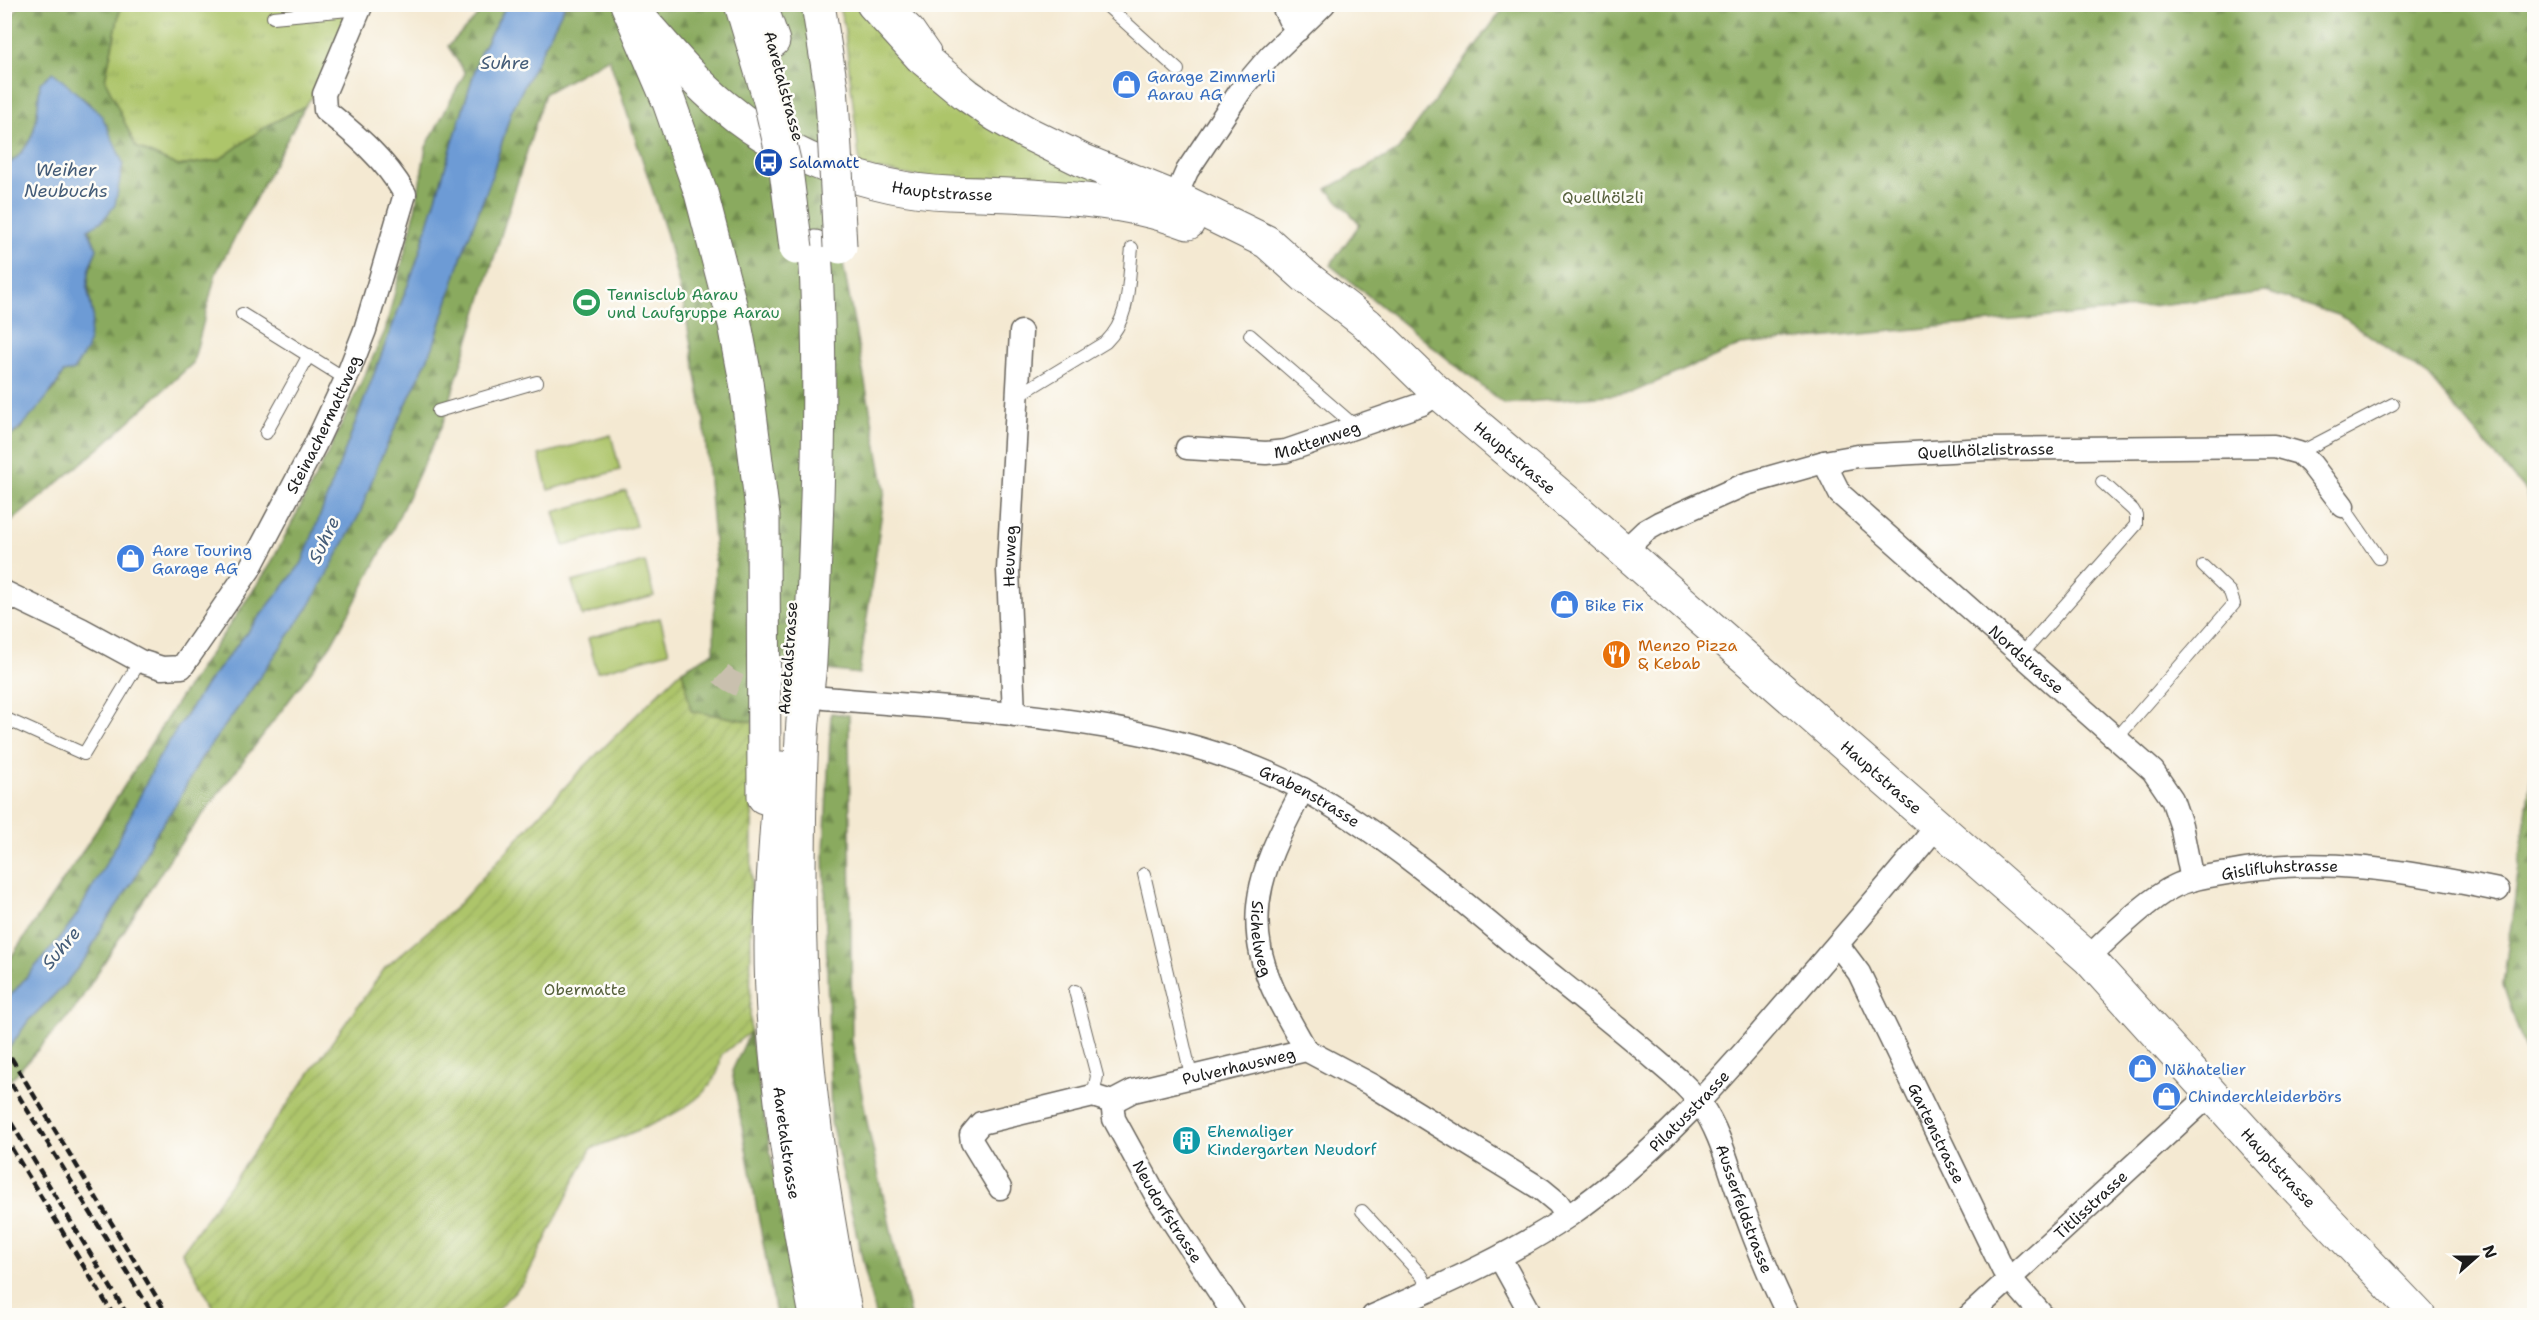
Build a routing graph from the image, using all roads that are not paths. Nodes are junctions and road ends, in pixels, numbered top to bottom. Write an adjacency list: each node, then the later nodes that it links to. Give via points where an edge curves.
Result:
1 (627, 4): 16 (main road, Hauptstrasse, via 724,106 792,150 846,174 915,190); 52 (main road, via 669,102 701,192 746,382 763,517 764,827)
2 (741, 4): 15 (main road, Aaretalstrasse)
3 (760, 4): 15 (main road, Aaretalstrasse, via 773,41)
4 (818, 4): 17 (main road, bridge, via 839,176)
5 (873, 4): 14 (main road, Hauptstrasse, via 921,57)
6 (895, 4): 14 (lane, via 924,35)
7 (1105, 4): 13 (lane)
8 (1282, 4): 12 (street)
9 (1324, 4): 12 (street)
10 (361, 9): 11 (lane); 24 (street, Steinachermattweg, via 324,94 325,110 365,143 394,174 405,195 365,330)
11 (273, 17)
12 (1298, 30): 16 (street, via 1235,98 1187,171)
13 (1178, 70)
14 (954, 85): 16 (main road, Hauptstrasse, via 1027,133)
15 (781, 105): 17 (main road, Aaretalstrasse, bridge, via 786,170)
16 (1173, 207): 19 (main road, Hauptstrasse, via 1220,236); 19 (main road, Hauptstrasse, via 1237,227 1267,242)
17 (817, 248): 52 (main road, Aaretalstrasse, via 802,340 802,430); 68 (main road, Aaretalstrasse, via 820,377 810,665 803,720 800,977 815,1138)
18 (1132, 248): 27 (lane, via 1124,315 1118,331)
19 (1306, 277): 26 (main road, Hauptstrasse, via 1367,324)
20 (242, 314): 23 (lane)
21 (1021, 332): 27 (street, Heuweg)
22 (1251, 335): 30 (lane)
23 (309, 355): 24 (lane); 31 (lane)
24 (346, 379): 42 (street, Steinachermattweg, via 249,570 182,667 162,669)
25 (537, 382): 29 (lane)
26 (1434, 389): 30 (street, Mattenweg, via 1422,404); 37 (main road, Hauptstrasse)
27 (1017, 396): 44 (street, Heuweg, via 1008,570)
28 (2393, 404): 33 (lane)
29 (438, 411)
30 (1356, 427): 32 (street, Mattenweg, via 1276,452)
31 (266, 433)
32 (1187, 448)
33 (2299, 453): 34 (street, Quellhölzlistrasse, via 2274,446 1987,449 1872,454); 36 (street)
34 (1824, 462): 37 (street, Quellhölzlistrasse, via 1746,484 1659,523); 41 (street, Nordstrasse, via 1840,494)
35 (2102, 482): 41 (lane, via 2133,510 2136,525)
36 (2343, 506): 38 (lane)
37 (1624, 551): 48 (main road, Hauptstrasse)
38 (2379, 558)
39 (2203, 566): 46 (lane, via 2230,592 2234,604)
40 (4, 592): 42 (street, Steinachermattweg)
41 (2020, 656): 46 (street, Nordstrasse)
42 (140, 661): 45 (lane, via 84,754)
43 (824, 698): 44 (street, Grabenstrasse)
44 (1014, 715): 47 (street, Grabenstrasse, via 1184,743)
45 (4, 718)
46 (2116, 739): 50 (street, Nordstrasse, via 2153,771 2172,799)
47 (1303, 789): 56 (street, Sichelweg, via 1269,854 1258,906 1263,962); 60 (street, Grabenstrasse, via 1376,835 1434,879 1636,1043)
48 (1937, 826): 53 (street, Pilatusstrasse); 54 (main road, Hauptstrasse)
49 (1144, 874): 57 (lane)
50 (2192, 880): 51 (street, Gislifluhstrasse, via 2278,865 2312,864 2374,867); 54 (street, Gislifluhstrasse, via 2174,886 2152,902)
51 (2498, 890)
52 (771, 945): 67 (main road, Aaretalstrasse, via 783,1112)
53 (1838, 945): 60 (street, Pilatusstrasse); 65 (street, Gartenstrasse, via 1854,964)
54 (2088, 958): 58 (main road, Hauptstrasse)
55 (1076, 991): 59 (lane)
56 (1306, 1050): 57 (street, Pulverhausweg); 63 (street, Pulverhausweg, via 1372,1085 1541,1188)
57 (1191, 1075): 59 (street, Pulverhausweg)
58 (2212, 1093): 65 (street, Titlisstrasse); 75 (main road, Hauptstrasse)
59 (1102, 1099): 61 (street, Pulverhausweg, via 981,1123 974,1129 972,1142); 69 (street, Neudorfstrasse, via 1158,1199)
60 (1700, 1102): 63 (street, Pilatusstrasse, via 1636,1162); 72 (street, Ausserfeldstrasse, via 1717,1133 1753,1237)
61 (1000, 1188)
62 (1362, 1211): 66 (lane, via 1422,1276)
63 (1567, 1216): 64 (street, Pilatusstrasse)
64 (1500, 1258): 66 (street, Pilatusstrasse); 71 (street)
65 (2009, 1279): 73 (street, Titlisstrasse); 74 (street, Gartenstrasse)
66 (1429, 1291): 70 (street, Pilatusstrasse)
67 (816, 1316)
68 (846, 1316)
69 (1235, 1316)
70 (1373, 1316)
71 (1532, 1316)
72 (1789, 1316)
73 (1969, 1316)
74 (2043, 1316)
75 (2419, 1316)

